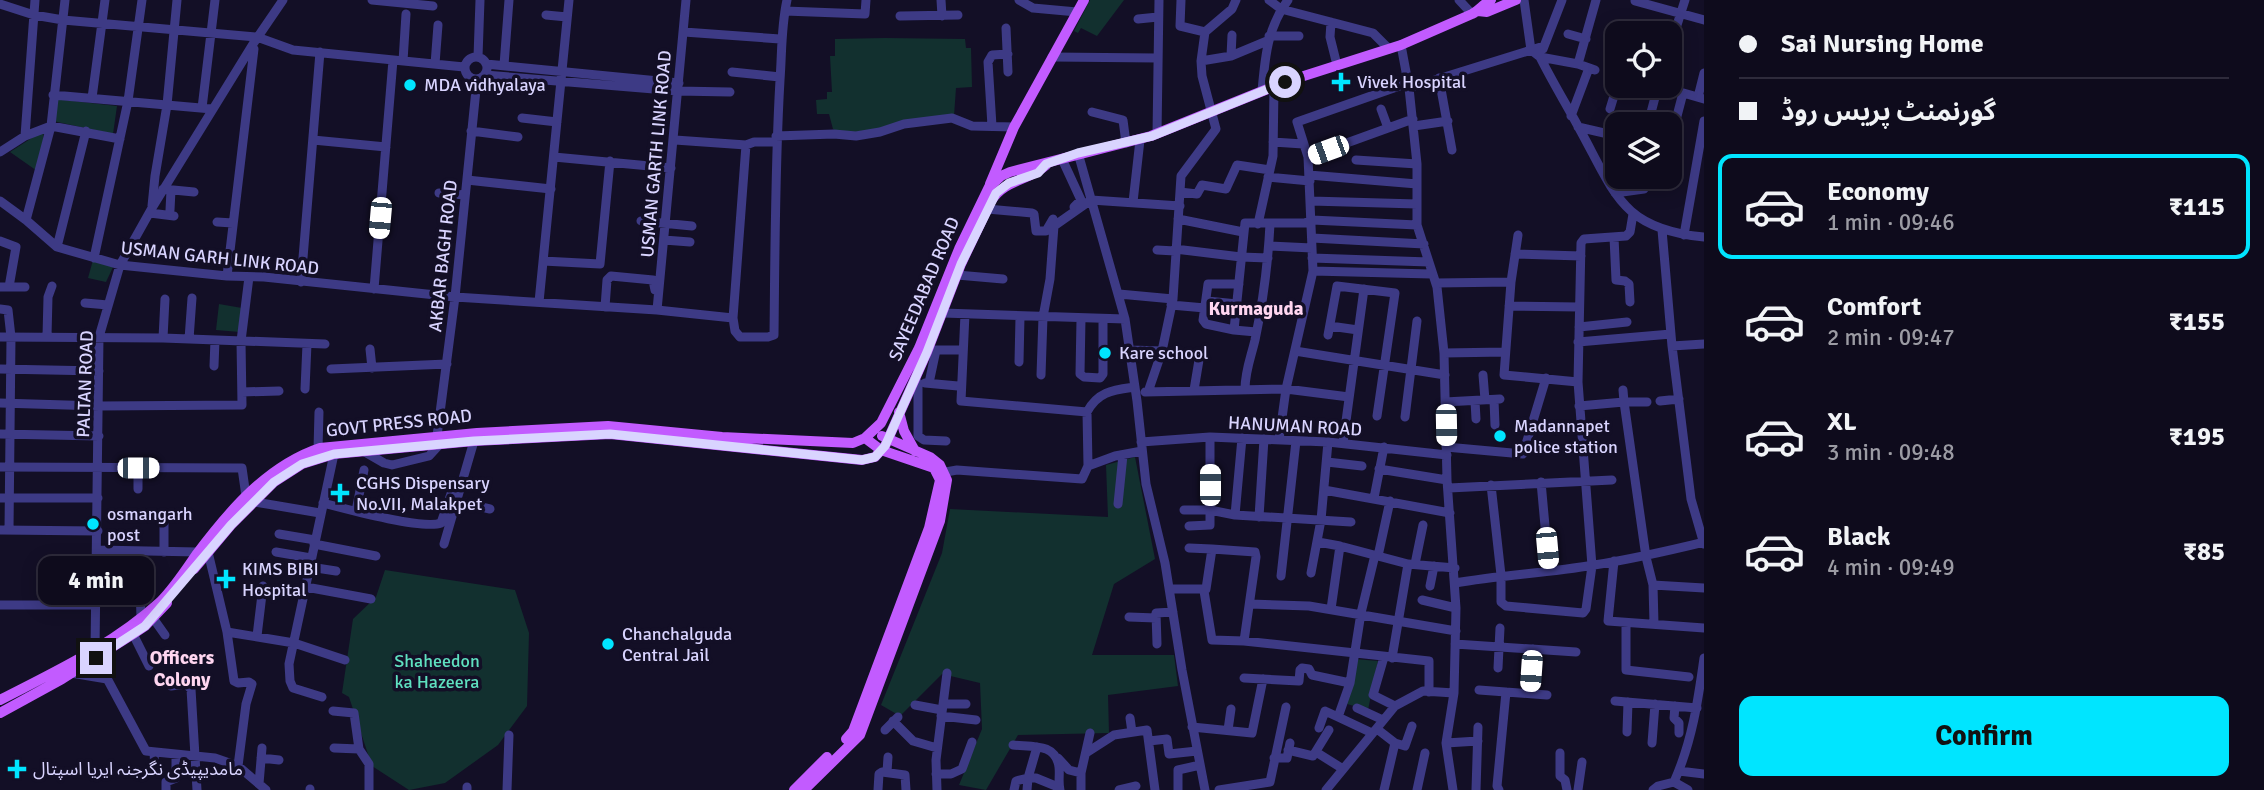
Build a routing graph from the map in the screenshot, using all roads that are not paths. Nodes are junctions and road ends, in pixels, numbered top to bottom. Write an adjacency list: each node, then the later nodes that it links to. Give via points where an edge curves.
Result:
1 (35, 0): 40 (street)
2 (65, 0): 48 (street)
3 (105, 0): 52 (street)
4 (142, 0): 53 (street)
5 (177, 0): 56 (street)
6 (215, 0): 57 (street)
7 (283, 0): 66 (street, PALTAN ROAD)
8 (372, 0): 9 (street)
9 (382, 0): 33 (street)
10 (480, 0): 74 (street)
11 (509, 0): 83 (street)
12 (569, 0): 45 (street)
13 (686, 0): 58 (street, USMAN GARTH LINK ROAD)
14 (787, 0): 35 (street)
15 (866, 0): 35 (street, via 865,14)
16 (941, 0): 44 (street)
17 (1019, 0): 36 (street, via 1033,8)
18 (1084, 0): 36 (main road)
19 (1159, 0): 46 (street)
20 (1181, 0): 59 (street, via 1181,26)
21 (1236, 0): 59 (street)
22 (1269, 0): 34 (street)
23 (1289, 0): 34 (street)
24 (1459, 0): 37 (street)
25 (1492, 0): 37 (main road)
26 (1516, 0): 37 (main road)
27 (1524, 0): 70 (street)
28 (1562, 0): 68 (street)
29 (1596, 0): 65 (street)
30 (1685, 0): 39 (street)
31 (1635, 1): 39 (street)
32 (0, 4): 40 (street)
33 (433, 6)
34 (1281, 9): 51 (street); 63 (street)
35 (785, 11): 64 (street)
36 (1077, 12): 75 (main road)
37 (1475, 13): 67 (main road)
38 (406, 14): 78 (street)
39 (1681, 14): 49 (street); 50 (street)
40 (34, 15): 48 (street); 126 (street)
41 (546, 15): 45 (street)
42 (958, 15): 44 (street)
43 (900, 16): 44 (street)
44 (942, 16)
45 (567, 17): 89 (street)
46 (1158, 18): 47 (street); 77 (street)
47 (1138, 19)
48 (63, 20): 52 (street); 99 (street)
49 (1704, 20)
50 (1679, 21)
51 (1331, 22): 69 (street, via 1373,33); 84 (street)
52 (102, 23): 53 (street); 100 (street)
53 (139, 26): 56 (street); 103 (street)
54 (438, 26): 80 (street)
55 (1006, 28): 72 (street)
56 (175, 30): 57 (street); 104 (street)
57 (213, 32): 66 (street); 105 (street)
58 (684, 32): 64 (street); 94 (street, USMAN GARTH LINK ROAD)
59 (1205, 32): 79 (street)
60 (1568, 34): 65 (street)
61 (1232, 35): 73 (street)
62 (1298, 36): 63 (street)
63 (1268, 38): 73 (street); 96 (street)
64 (780, 39): 90 (street)
65 (1586, 40): 82 (street)
66 (255, 41): 71 (street); 105 (street, PALTAN ROAD); 176 (street)
67 (1401, 46): 69 (main road); 93 (street)
68 (1544, 46): 70 (street); 76 (street)
69 (1389, 49): 84 (main road)
70 (1531, 50): 76 (street); 92 (street)
71 (320, 52): 78 (street); 129 (street)
72 (1007, 54): 87 (street); 118 (street, via 992,55 988,62)
73 (1231, 56): 79 (street)
74 (478, 57): 81 (street); 85 (street)
75 (1052, 57): 77 (street); 119 (main road)
76 (1540, 57): 82 (street); 111 (street)
77 (1157, 58): 125 (street)
78 (398, 60): 80 (street); 137 (street)
79 (1201, 61): 108 (street)
80 (435, 64): 85 (street)
81 (486, 64): 83 (street); 91 (street, AKBAR BAGH ROAD)
82 (1578, 64): 111 (street, via 1592,69)
83 (505, 65): 89 (street)
84 (1337, 65): 95 (main road)
85 (464, 67): 91 (street, via 467,76)
86 (732, 72): 90 (street)
87 (1009, 72)
88 (1704, 73): 102 (street)
89 (561, 76): 91 (street); 94 (street); 115 (street)
90 (780, 77): 130 (street)
91 (481, 78): 123 (street, AKBAR BAGH ROAD)
92 (1439, 78): 93 (street); 113 (street)
93 (1408, 86): 116 (street); 135 (street, via 1297,122)
94 (678, 87): 97 (street); 132 (street, USMAN GARTH LINK ROAD)
95 (1274, 87): 96 (main road); 133 (street)
96 (1262, 91): 108 (main road)
97 (730, 93)
98 (1683, 93): 102 (street); 110 (street)
99 (53, 95): 100 (street); 117 (street)
100 (92, 98): 103 (street)
101 (1613, 98): 107 (street)
102 (1701, 98)
103 (128, 101): 104 (street); 128 (street)
104 (167, 105): 105 (street); 167 (street)
105 (207, 108): 155 (street, PALTAN ROAD)
106 (1381, 109): 121 (street)
107 (1610, 109)
108 (1210, 111): 125 (main road); 157 (street, via 1216,129 1181,176)
109 (1093, 112): 134 (street, via 1123,120)
110 (1678, 112)
111 (1571, 116): 120 (street)
112 (522, 118): 115 (street)
113 (1448, 121): 116 (street); 138 (street)
114 (1704, 121): 185 (street)
115 (557, 122): 141 (street)
116 (1413, 122): 121 (street); 146 (street)
117 (51, 126): 122 (street); 126 (street); 172 (street)
118 (992, 126): 119 (street); 130 (street, via 972,126 953,118 856,136)
119 (1014, 127): 151 (main road)
120 (1578, 127): 124 (street); 159 (street)
121 (1388, 128): 142 (street)
122 (86, 131): 128 (street); 194 (street)
123 (471, 131): 127 (street); 150 (street, AKBAR BAGH ROAD)
124 (1604, 133)
125 (1157, 134): 131 (main road)
126 (25, 136): 139 (street)
127 (518, 137)
128 (120, 139): 200 (street)
129 (313, 139): 137 (street); 212 (street)
130 (776, 139): 136 (street); 241 (street, via 774,335 740,337)
131 (1140, 139): 134 (main road); 164 (street)
132 (675, 140): 136 (street); 147 (street, USMAN GARTH LINK ROAD)
133 (1273, 142): 135 (street); 148 (street)
134 (1126, 143): 140 (main road)
135 (1303, 144): 142 (street)
136 (746, 145): 241 (street)
137 (386, 147): 219 (street)
138 (1452, 150)
139 (0, 152)
140 (1078, 153): 143 (main road); 161 (street)
141 (554, 157): 145 (street); 153 (street)
142 (1308, 157): 149 (street)
143 (1062, 159): 151 (main road, via 1046,164 1038,173); 169 (street, via 1081,203 1052,220 1046,231 1036,231 1032,213)
144 (1356, 160): 146 (street)
145 (610, 161): 147 (street); 203 (street, via 600,264)
146 (1417, 164): 152 (street)
147 (671, 168): 177 (street, USMAN GARTH LINK ROAD)
148 (1269, 173): 149 (street); 157 (street, via 1237,165 1226,189 1202,185 1197,194); 178 (street)
149 (1310, 178): 152 (street); 163 (street)
150 (467, 180): 153 (street); 160 (street, AKBAR BAGH ROAD)
151 (998, 181): 169 (main road, SAYEEDABAD ROAD); 317 (main road, SAYEEDABAD ROAD, via 959,249 919,348)
152 (1417, 184): 165 (street)
153 (551, 189): 203 (street)
154 (1644, 189): 159 (street)
155 (167, 190): 156 (street); 167 (street, PALTAN ROAD); 168 (street)
156 (194, 192)
157 (1181, 192): 166 (street)
158 (439, 193): 160 (street)
159 (1615, 193): 170 (street)
160 (465, 195): 222 (street, AKBAR BAGH ROAD)
161 (1091, 200): 164 (street); 221 (street); 240 (street, via 1054,226)
162 (0, 201): 172 (street, USMAN GARH LINK ROAD)
163 (1311, 201): 165 (street); 173 (street)
164 (1133, 202): 166 (street)
165 (1417, 204): 180 (street)
166 (1180, 206): 171 (street)
167 (153, 207): 168 (street); 168 (street); 205 (street, PALTAN ROAD)
168 (172, 209)
169 (987, 209): 208 (main road, SAYEEDABAD ROAD)
170 (1633, 214): 182 (street); 186 (street, via 1629,234)
171 (1178, 219): 183 (street); 196 (street)
172 (26, 220): 194 (street, USMAN GARH LINK ROAD)
173 (1312, 220): 179 (street); 180 (street); 191 (street)
174 (641, 221): 177 (street)
175 (217, 222): 176 (street)
176 (233, 223): 209 (street)
177 (666, 223): 181 (street); 188 (street, USMAN GARTH LINK ROAD)
178 (1258, 224): 179 (street); 183 (street, via 1245,223)
179 (1269, 224): 193 (street)
180 (1417, 225): 192 (street)
181 (692, 226)
182 (1662, 230): 185 (street); 251 (street)
183 (1243, 232): 199 (street)
184 (1518, 235): 197 (street)
185 (1685, 235): 187 (street)
186 (1614, 237): 198 (street, via 1582,240); 227 (street, via 1616,280 1629,284)
187 (1704, 237)
188 (664, 240): 190 (street); 236 (street, USMAN GARTH LINK ROAD)
189 (0, 241): 217 (street, via 16,247)
190 (690, 242)
191 (1312, 243): 192 (street); 193 (street); 202 (street)
192 (1423, 244): 204 (street)
193 (1269, 246): 201 (street)
194 (57, 247): 200 (street, USMAN GARH LINK ROAD)
195 (1157, 250): 196 (street)
196 (1175, 250): 199 (street); 226 (street)
197 (1515, 254): 198 (street); 213 (street)
198 (1581, 256): 234 (street)
199 (1241, 257): 201 (street); 215 (street)
200 (94, 258): 205 (street, USMAN GARH LINK ROAD)
201 (1268, 258): 250 (street)
202 (1312, 258): 204 (street); 206 (street)
203 (544, 261): 225 (street)
204 (1429, 262): 207 (street)
205 (120, 265): 209 (street, USMAN GARH LINK ROAD); 231 (street, PALTAN ROAD)
206 (1313, 271): 207 (street); 269 (street)
207 (1431, 274): 214 (street)
208 (957, 275): 211 (street); 237 (main road, SAYEEDABAD ROAD)
209 (227, 276): 210 (street, USMAN GARH LINK ROAD)
210 (249, 277): 212 (street, USMAN GARH LINK ROAD); 259 (street)
211 (1003, 279)
212 (301, 282): 219 (street, USMAN GARH LINK ROAD)
213 (1511, 282): 214 (street); 233 (street)
214 (1436, 283): 271 (street)
215 (1239, 284): 229 (street, via 1209,284); 230 (street)
216 (52, 286): 252 (street)
217 (4, 287): 218 (street)
218 (25, 287)
219 (374, 289): 222 (street, USMAN GARH LINK ROAD)
220 (1364, 289): 249 (street); 249 (street, via 1337,286 1329,330); 276 (street, via 1395,293)
221 (1119, 294): 226 (street); 244 (street)
222 (455, 297): 225 (street); 275 (street, AKBAR BAGH ROAD)
223 (192, 298): 257 (street)
224 (164, 299): 256 (street)
225 (539, 302): 232 (street)
226 (1172, 302): 229 (street); 268 (street)
227 (1630, 302)
228 (85, 303): 231 (street)
229 (1206, 304): 230 (street); 248 (street, via 1206,324)
230 (1237, 304): 248 (street)
231 (108, 305): 255 (street, PALTAN ROAD)
232 (605, 305): 232 (street, via 608,277 654,281 653,307); 236 (street)
233 (1509, 306): 234 (street); 270 (street)
234 (1579, 307): 247 (street)
235 (0, 309): 254 (street, via 8,310)
236 (657, 310): 241 (street)
237 (943, 313): 238 (street); 287 (main road, SAYEEDABAD ROAD)
238 (965, 314): 239 (street); 312 (street, via 961,400)
239 (1020, 317): 240 (street); 273 (street)
240 (1043, 317): 242 (street); 283 (street)
241 (733, 318)
242 (1081, 319): 243 (street); 243 (street, via 1080,374 1098,378 1103,374)
243 (1103, 319): 244 (street)
244 (1125, 319): 267 (street)
245 (1417, 321): 281 (street)
246 (1627, 322): 247 (street)
247 (1578, 327): 260 (street)
248 (1234, 330): 250 (street)
249 (1358, 330): 274 (street)
250 (1256, 332): 293 (street)
251 (1671, 334): 260 (street); 264 (street)
252 (47, 336): 254 (street); 255 (street)
253 (0, 337): 254 (street)
254 (11, 337): 279 (street)
255 (99, 337): 256 (street); 282 (street, PALTAN ROAD)
256 (163, 338): 257 (street)
257 (189, 339): 258 (street)
258 (215, 340): 259 (street); 277 (street)
259 (241, 341): 261 (street); 298 (street)
260 (1578, 342): 288 (street)
261 (307, 344): 262 (street); 291 (street)
262 (325, 344)
263 (1704, 344): 264 (street)
264 (1672, 345): 301 (street)
265 (370, 349): 278 (street)
266 (960, 350): 289 (street, via 936,350)
267 (1130, 350): 268 (street); 292 (street)
268 (1162, 351): 299 (street)
269 (1295, 351): 274 (street); 294 (street)
270 (1505, 352): 271 (street); 286 (street, via 1504,375)
271 (1444, 353): 284 (street)
272 (1200, 354): 295 (street)
273 (1019, 362)
274 (1353, 362): 276 (street); 300 (street)
275 (447, 364): 278 (street); 323 (street, AKBAR BAGH ROAD)
276 (1383, 365): 281 (street); 313 (street)
277 (215, 366)
278 (372, 368): 280 (street)
279 (5, 369): 282 (street); 307 (street)
280 (331, 369)
281 (1411, 370): 284 (street); 314 (street)
282 (99, 371): 308 (street, PALTAN ROAD)
283 (1041, 375)
284 (1445, 375): 304 (street)
285 (1483, 375): 302 (street)
286 (1546, 378): 288 (street); 335 (street, HANUMAN ROAD, via 1523,454)
287 (915, 382): 289 (street); 311 (main road, SAYEEDABAD ROAD); 326 (street, via 918,436)
288 (1578, 382): 309 (street)
289 (929, 383): 290 (street)
290 (958, 386)
291 (305, 388)
292 (1136, 389): 299 (street); 312 (street, via 1106,391 1093,400); 331 (street)
293 (1245, 389): 294 (street); 295 (street)
294 (1286, 389): 300 (street); 324 (street)
295 (1194, 390): 299 (street)
296 (1623, 390): 305 (street)
297 (279, 391): 298 (street)
298 (242, 392): 308 (street, via 242,405)
299 (1147, 392)
300 (1349, 397): 329 (street)
301 (1679, 399): 303 (street); 383 (street, via 1691,499)
302 (1488, 400): 304 (street); 315 (street); 316 (street)
303 (1660, 401)
304 (1445, 402): 335 (street)
305 (1624, 402): 306 (street); 309 (street); 394 (street)
306 (1647, 402)
307 (5, 403): 308 (street); 318 (street)
308 (99, 406): 319 (street, PALTAN ROAD)
309 (1579, 407): 347 (street)
310 (319, 412): 333 (street)
311 (900, 412): 330 (main road, SAYEEDABAD ROAD); 334 (main road)
312 (1087, 412): 339 (street)
313 (1377, 416)
314 (1405, 417)
315 (1476, 419)
316 (1495, 425)
317 (873, 431): 323 (main road, GOVT PRESS ROAD, via 853,443 608,426); 330 (main road)
318 (5, 434): 319 (street); 341 (street)
319 (99, 436): 342 (street, PALTAN ROAD)
320 (1210, 437): 321 (street, HANUMAN ROAD); 331 (street, HANUMAN ROAD); 365 (street)
321 (1242, 438): 322 (street, HANUMAN ROAD); 369 (street)
322 (1264, 439): 324 (street, HANUMAN ROAD); 371 (street)
323 (439, 440): 325 (main road); 333 (main road, GOVT PRESS ROAD); 336 (main road)
324 (1279, 440): 327 (street, HANUMAN ROAD)
325 (474, 441): 330 (main road, via 610,434 862,460 875,457); 359 (street)
326 (946, 441)
327 (1296, 441): 328 (street, HANUMAN ROAD); 372 (street)
328 (1328, 442): 329 (street, HANUMAN ROAD); 338 (street)
329 (1343, 443): 332 (street, HANUMAN ROAD)
330 (884, 445): 334 (main road); 346 (main road)
331 (1142, 447): 337 (street, HANUMAN ROAD); 413 (street)
332 (1384, 447): 335 (street, HANUMAN ROAD); 344 (street)
333 (317, 449): 358 (main road, GOVT PRESS ROAD, via 277,468)
334 (915, 451): 346 (main road, via 930,457)
335 (1447, 451): 350 (street)
336 (334, 454): 358 (main road, via 287,472); 361 (street)
337 (1123, 455): 339 (street, HANUMAN ROAD); 362 (street)
338 (1327, 462): 340 (street); 353 (street)
339 (1088, 466): 346 (street, HANUMAN ROAD, via 1082,479)
340 (1362, 466)
341 (5, 467): 342 (street); 355 (street)
342 (99, 468): 343 (street); 356 (street, PALTAN ROAD)
343 (138, 468): 352 (street); 358 (street, via 242,468)
344 (1379, 469): 350 (street); 357 (street)
345 (364, 470): 366 (street)
346 (941, 472): 374 (main road, via 947,480)
347 (1584, 480): 348 (street); 349 (street); 399 (street)
348 (1612, 480)
349 (1541, 482): 351 (street); 401 (street)
350 (1448, 484): 351 (street); 368 (street)
351 (1491, 485): 404 (street)
352 (138, 489)
353 (1324, 490): 357 (street); 373 (street)
354 (452, 491): 366 (street, via 438,524)
355 (5, 498): 356 (street); 378 (street)
356 (99, 498): 379 (street, PALTAN ROAD)
357 (1374, 498): 360 (street)
358 (250, 499): 367 (street); 390 (main road, GOVT PRESS ROAD)
359 (455, 501): 363 (street); 384 (street)
360 (1390, 501): 368 (street); 392 (street)
361 (323, 503): 366 (street); 367 (street)
362 (1118, 504)
363 (490, 509)
364 (1184, 510): 365 (street)
365 (1210, 510): 369 (street); 377 (street, via 1209,525)
366 (356, 511)
367 (320, 513): 381 (street)
368 (1450, 513): 400 (street)
369 (1235, 515): 371 (street)
370 (164, 517): 389 (street)
371 (1259, 517): 372 (street)
372 (1288, 518): 373 (street); 405 (street)
373 (1321, 520): 375 (street); 382 (street)
374 (936, 521): 539 (main road, via 853,731); 540 (main road, via 860,735)
375 (1351, 522)
376 (1423, 524): 397 (street)
377 (1189, 526)
378 (5, 530): 379 (street)
379 (98, 531): 388 (street, PALTAN ROAD)
380 (279, 534): 381 (street)
381 (312, 541): 393 (street); 395 (street)
382 (1318, 542): 385 (street); 403 (street)
383 (1704, 543): 394 (street)
384 (444, 544)
385 (1340, 546): 392 (street); 421 (street)
386 (1189, 548): 387 (street)
387 (1212, 549): 414 (street); 417 (street, via 1255,552)
388 (97, 550): 389 (street); 419 (street, PALTAN ROAD)
389 (164, 552): 390 (street)
390 (203, 552): 425 (main road, GOVT PRESS ROAD); 426 (main road); 434 (street)
391 (276, 552): 395 (street)
392 (1377, 555): 397 (street); 423 (street)
393 (376, 556)
394 (1646, 556): 396 (street); 407 (street)
395 (308, 561): 402 (street); 411 (street)
396 (1614, 561): 399 (street); 429 (street, via 1608,621)
397 (1412, 564): 398 (street); 428 (street)
398 (1434, 566): 400 (street); 410 (street)
399 (1592, 566): 401 (street); 404 (street, via 1586,609 1580,613 1506,606 1501,602)
400 (1455, 568): 406 (street)
401 (1549, 570): 404 (street)
402 (336, 572)
403 (1311, 573)
404 (1502, 575): 406 (street)
405 (1281, 576)
406 (1455, 583): 420 (street)
407 (1653, 585): 412 (street); 430 (street)
408 (140, 586): 425 (street)
409 (263, 586): 437 (street)
410 (1430, 586)
411 (306, 587): 415 (street); 439 (street)
412 (1704, 588)
413 (1170, 589): 414 (street); 422 (street)
414 (1204, 591): 438 (street, via 1212,640)
415 (371, 599)
416 (1422, 600): 420 (street)
417 (1250, 604): 421 (street); 438 (street)
418 (0, 605): 419 (street)
419 (96, 605): 445 (street, PALTAN ROAD)
420 (1456, 608): 433 (street)
421 (1331, 609): 423 (street)
422 (1173, 612): 427 (street, via 1156,613); 487 (street)
423 (1361, 613): 428 (street); 446 (street)
424 (1129, 617): 427 (street)
425 (141, 618): 445 (main road, GOVT PRESS ROAD)
426 (153, 618): 435 (main road); 436 (street)
427 (1156, 618): 440 (street)
428 (1398, 620): 433 (street); 448 (street)
429 (1626, 623): 430 (street); 454 (street, via 1626,670)
430 (1654, 624): 432 (street)
431 (1500, 628): 442 (street)
432 (1704, 628)
433 (1456, 631): 441 (street)
434 (227, 632): 437 (street); 522 (street, via 234,681 252,684)
435 (134, 634): 445 (main road); 450 (street)
436 (165, 635)
437 (257, 636): 439 (street)
438 (1244, 641): 446 (street)
439 (294, 643): 449 (street); 466 (street, via 289,664 293,688)
440 (1157, 644)
441 (1455, 645): 442 (street); 463 (street)
442 (1499, 647): 443 (street); 451 (street)
443 (1532, 649): 444 (street); 464 (street)
444 (1576, 652)
445 (96, 654): 452 (main road); 456 (street); 467 (main road, GOVT PRESS ROAD)
446 (1354, 654): 448 (street); 458 (street)
447 (1704, 657): 481 (street)
448 (1388, 658): 461 (street, via 1429,661); 473 (street, via 1373,695)
449 (345, 660)
450 (149, 666)
451 (1498, 667)
452 (71, 673): 456 (street); 480 (main road)
453 (947, 673): 478 (street)
454 (1689, 677)
455 (1244, 678): 457 (street)
456 (107, 679): 509 (street, via 146,751)
457 (1263, 680): 458 (street, via 1299,681 1302,667 1312,675); 490 (street, via 1252,733)
458 (1350, 683): 482 (street)
459 (171, 686): 515 (street, via 186,684 191,689)
460 (1479, 690): 462 (street)
461 (1429, 692): 463 (street); 473 (street)
462 (1506, 692): 464 (street); 557 (street)
463 (1454, 693): 501 (street)
464 (1530, 694): 465 (street)
465 (1546, 695)
466 (322, 697)
467 (0, 700)
468 (1615, 701): 469 (street)
469 (1628, 702): 471 (street); 493 (street)
470 (966, 704): 478 (street)
471 (1655, 704): 474 (street); 502 (street)
472 (915, 705): 478 (street)
473 (1395, 705): 485 (street)
474 (1675, 706): 481 (street); 495 (street)
475 (1286, 707): 518 (street)
476 (1357, 708): 485 (street)
477 (1231, 709): 490 (street)
478 (942, 710): 484 (street); 506 (street)
479 (332, 711): 507 (street, via 354,713)
480 (0, 713)
481 (1699, 715): 525 (street)
482 (1338, 717): 491 (street); 510 (street, via 1325,711)
483 (1130, 718): 492 (street)
484 (976, 720)
485 (1383, 720): 491 (street)
486 (1412, 726): 500 (street, via 1405,746)
487 (1192, 727): 490 (street); 508 (street)
488 (1478, 727): 498 (street)
489 (884, 730): 506 (street, via 895,719 913,741)
490 (1228, 730)
491 (1374, 731): 500 (street); 523 (street)
492 (1132, 732): 497 (street, via 1147,730); 511 (street, via 1114,735)
493 (1627, 732)
494 (1090, 733): 511 (street)
495 (1679, 733)
496 (509, 735): 538 (street)
497 (1149, 741): 508 (street, via 1167,739 1169,754); 548 (street)
498 (1478, 741): 501 (street); 556 (street)
499 (972, 742): 528 (street, via 962,769)
500 (1395, 743): 553 (street)
501 (1446, 743): 555 (street)
502 (1652, 743)
503 (1013, 745): 504 (street)
504 (1037, 747): 517 (street, via 1047,748); 530 (street)
505 (334, 748): 507 (street)
506 (937, 748): 528 (street)
507 (359, 749): 537 (street, via 369,764)
508 (1197, 751): 521 (street)
509 (154, 752): 514 (street); 524 (street)
510 (1316, 752): 518 (street, via 1312,757 1289,747 1286,759); 523 (street)
511 (1086, 753): 527 (street)
512 (1425, 753): 554 (street)
513 (1560, 753): 558 (street, via 1560,776)
514 (176, 754): 515 (street); 535 (street, via 176,778 166,782)
515 (195, 756): 522 (street); 536 (street)
516 (888, 757): 526 (street)
517 (1056, 757): 527 (street, via 1069,770); 534 (street)
518 (1274, 758): 551 (street, via 1268,783)
519 (279, 760): 533 (street, via 261,753)
520 (1581, 762): 559 (street)
521 (1200, 765): 549 (street, via 1178,770); 550 (street)
522 (238, 766): 533 (street)
523 (1343, 769): 552 (street)
524 (155, 771)
525 (1679, 771): 529 (street); 531 (street)
526 (887, 772): 541 (street, via 879,774); 542 (street, via 905,775)
527 (1080, 773): 546 (street)
528 (936, 774): 543 (street)
529 (1704, 774)
530 (1028, 778): 534 (street); 544 (street, via 1016,780); 545 (street)
531 (1674, 782): 560 (street); 561 (street)
532 (1136, 786): 547 (street)
533 (262, 787)
534 (1059, 788)
535 (166, 790)
536 (197, 790)
537 (369, 790)
538 (507, 790)
539 (794, 790)
540 (804, 790)
541 (878, 790)
542 (906, 790)
543 (937, 790)
544 (1014, 790)
545 (1027, 790)
546 (1081, 790)
547 (1119, 790)
548 (1155, 790)
549 (1178, 790)
550 (1205, 790)
551 (1219, 790)
552 (1326, 790)
553 (1384, 790)
554 (1417, 790)
555 (1453, 790)
556 (1476, 790)
557 (1499, 790)
558 (1567, 790)
559 (1578, 790)
560 (1653, 790)
561 (1688, 790)

